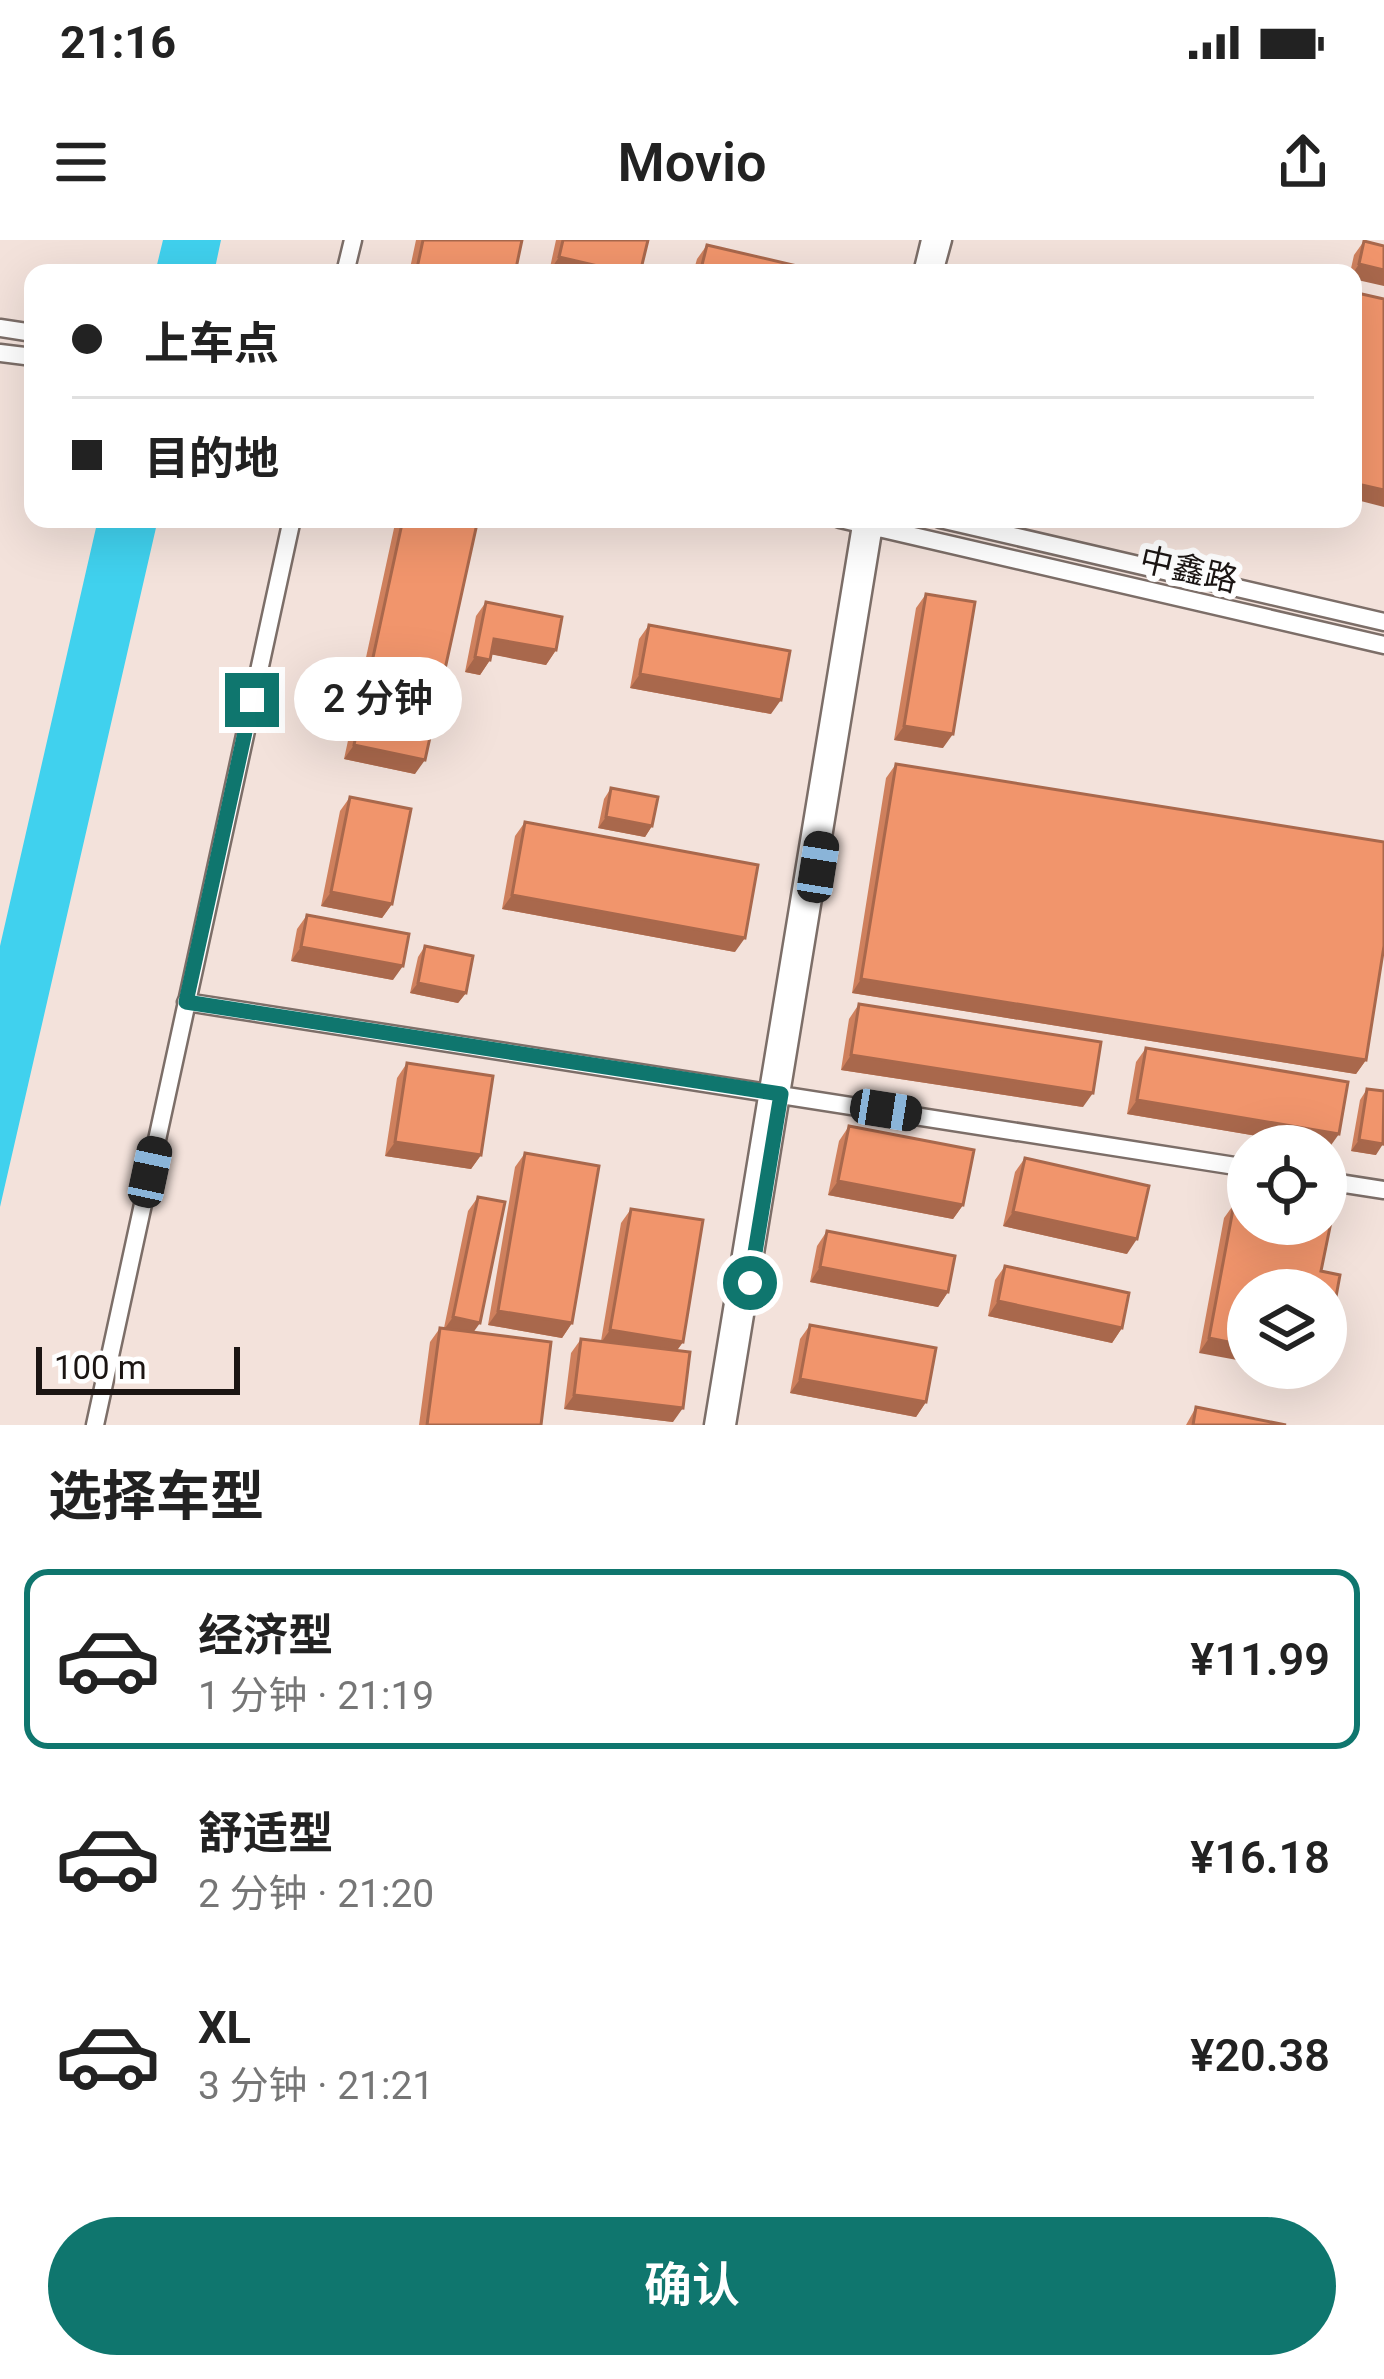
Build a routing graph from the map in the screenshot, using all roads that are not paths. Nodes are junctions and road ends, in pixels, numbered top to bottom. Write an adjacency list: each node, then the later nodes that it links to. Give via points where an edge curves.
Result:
1 (290, 528): 7 (street)
2 (867, 528): 8 (street)
3 (893, 528): 6 (street, 中鑫路)
4 (979, 528): 5 (street, 中鑫路)
5 (1384, 622)
6 (1384, 645)
7 (186, 1002): 8 (street); 12 (street)
8 (774, 1092): 9 (street); 13 (street); 14 (street)
9 (1227, 1165)
10 (1347, 1184): 11 (street)
11 (1384, 1190)
12 (95, 1425)
13 (713, 1425)
14 (727, 1425)

